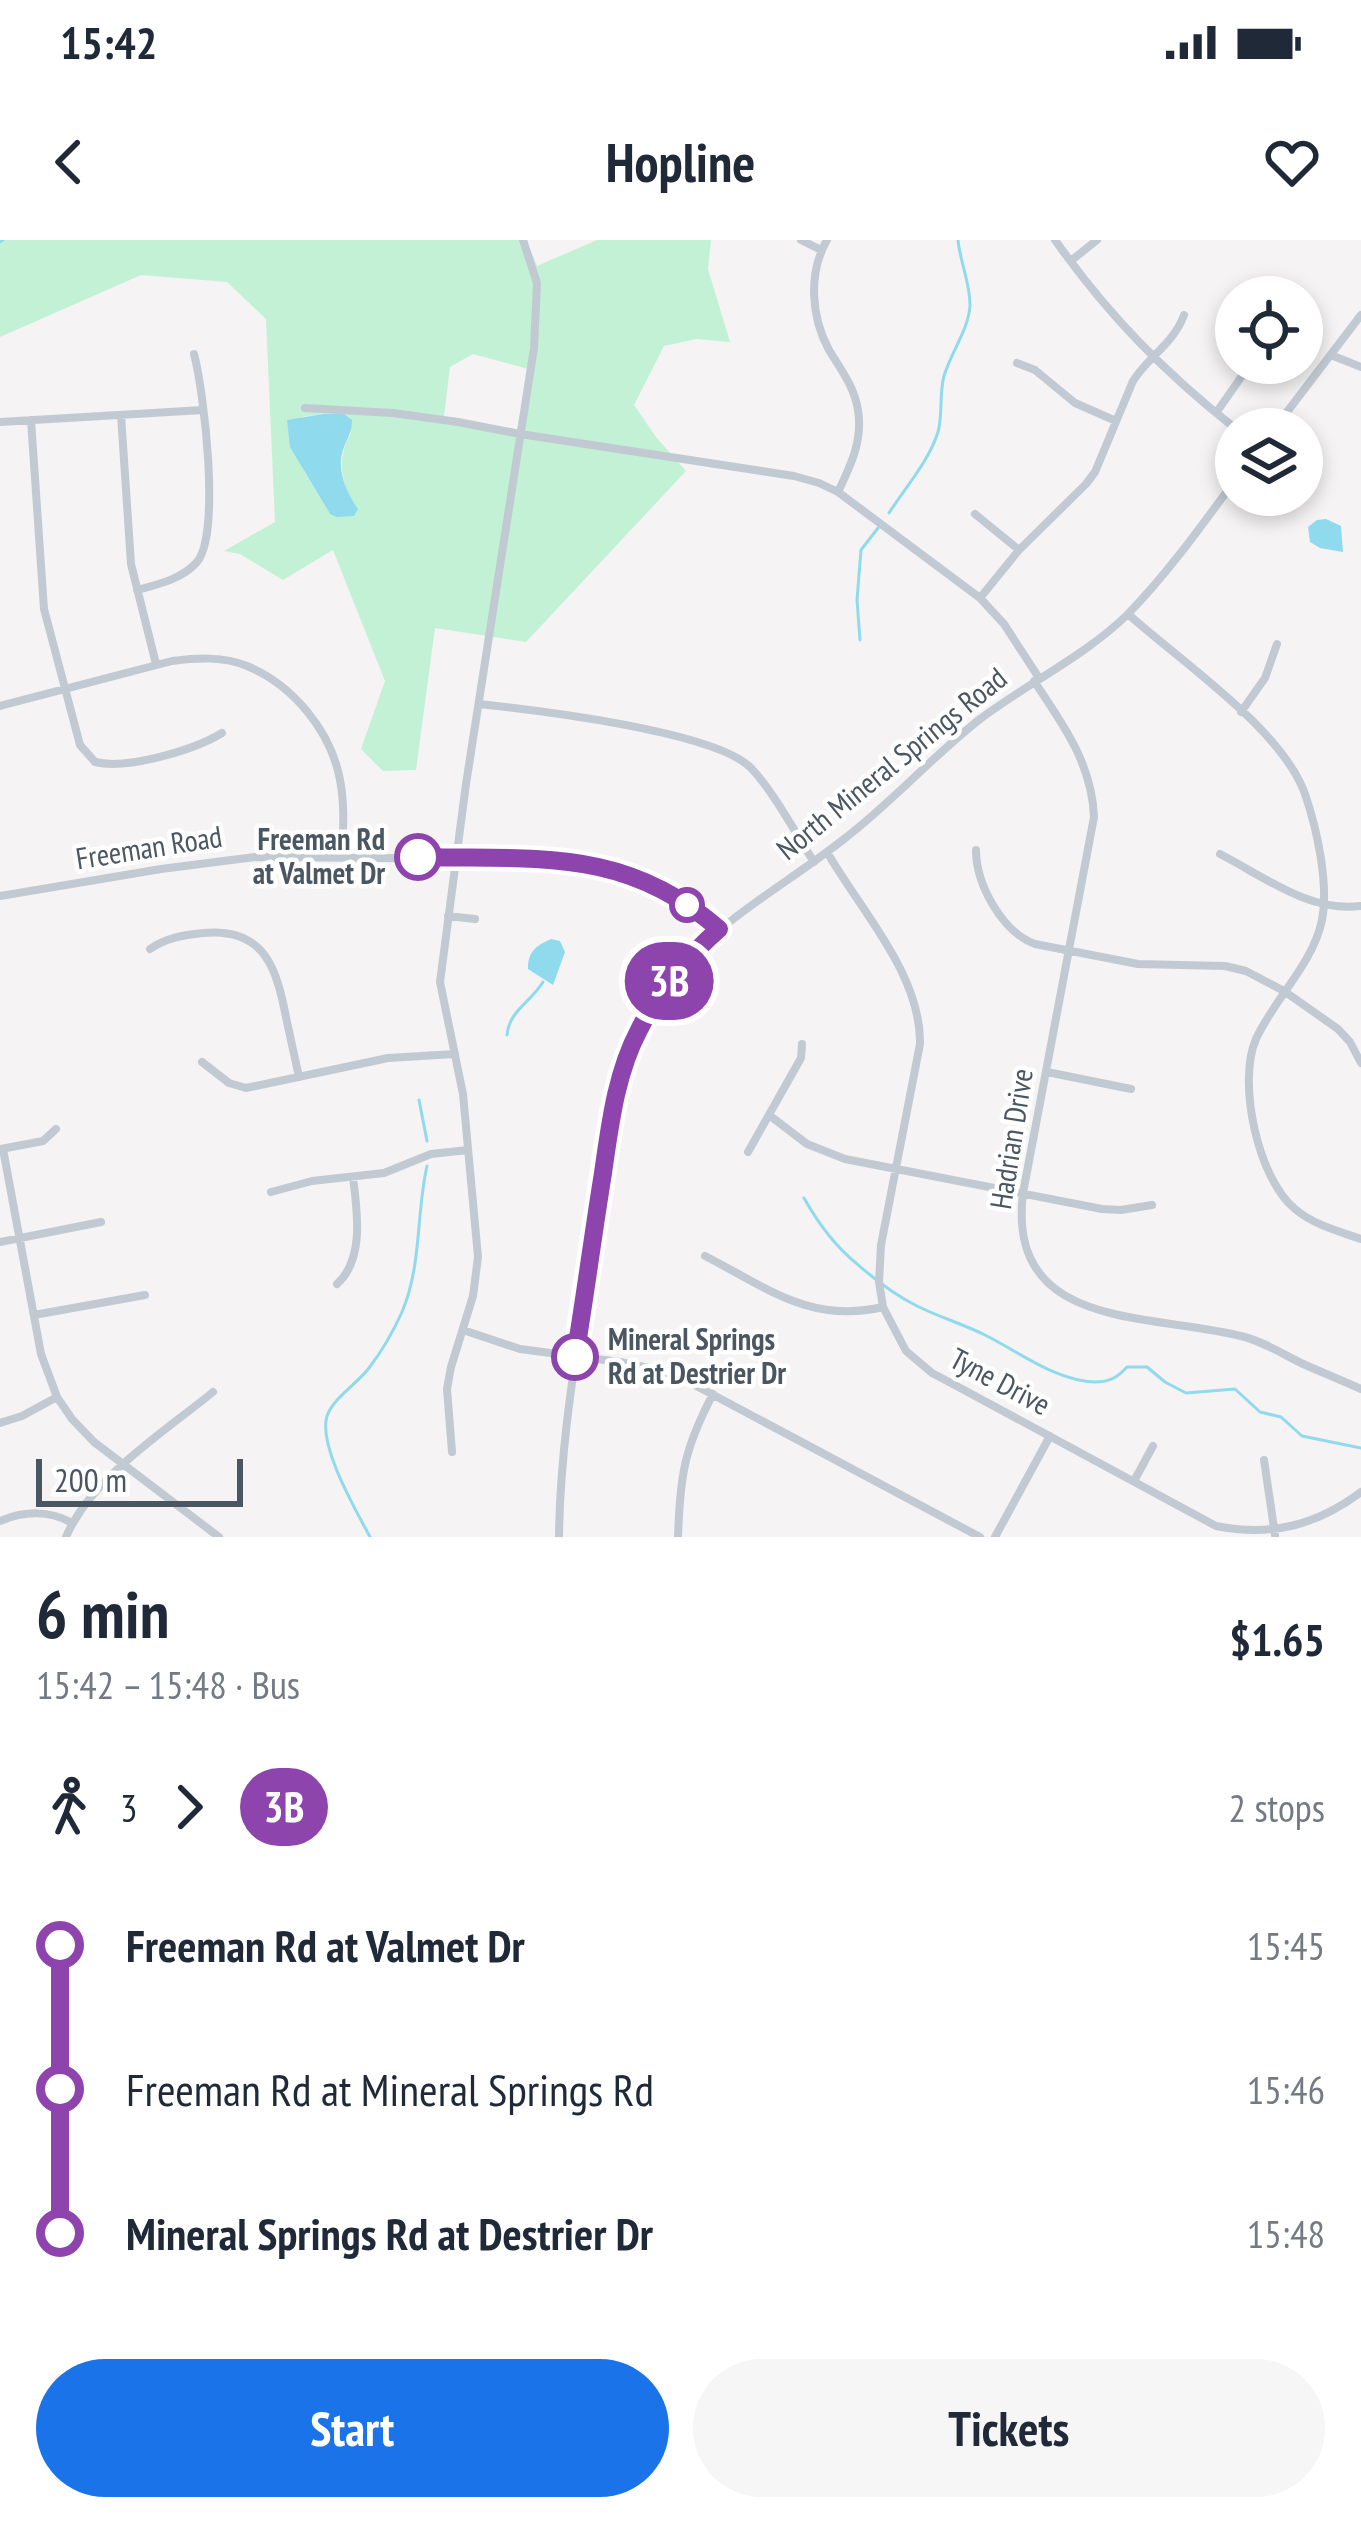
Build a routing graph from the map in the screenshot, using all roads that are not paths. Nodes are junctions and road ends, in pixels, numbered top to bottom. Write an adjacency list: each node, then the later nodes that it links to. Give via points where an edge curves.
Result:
1 (523, 240): 23 (street, via 537,316)
2 (800, 240): 6 (street)
3 (827, 240): 6 (street)
4 (1055, 240): 7 (street)
5 (1097, 240): 7 (street)
6 (821, 250): 24 (street, via 817,321 850,382 859,423)
7 (1072, 260): 12 (street)
8 (1184, 315): 12 (street)
9 (1361, 316): 11 (street)
10 (194, 354): 17 (street)
11 (1331, 355): 14 (street); 16 (street)
12 (1152, 358): 18 (street); 21 (street)
13 (1017, 363): 21 (street)
14 (1361, 367)
15 (305, 408): 23 (street, Hadrian Drive)
16 (1290, 408)
17 (203, 410): 19 (street); 28 (street, via 209,521 201,557 186,572)
18 (1215, 412)
19 (121, 415): 20 (street); 28 (street)
20 (31, 420): 22 (street); 34 (street, via 40,578)
21 (1116, 421): 27 (street, via 1086,484)
22 (0, 422)
23 (520, 434): 24 (street, Hadrian Drive, via 794,476); 35 (street)
24 (838, 492): 29 (street, Hadrian Drive)
25 (1215, 507): 30 (street, North Mineral Springs Road)
26 (976, 514): 27 (street)
27 (1019, 550): 29 (street)
28 (137, 590): 32 (street)
29 (980, 598): 33 (street, Hadrian Drive)
30 (1128, 614): 33 (street, North Mineral Springs Road); 37 (street)
31 (1277, 644): 37 (street)
32 (156, 664): 34 (street); 42 (street, via 224,659 272,680 301,704 336,763)
33 (1037, 680): 40 (street, North Mineral Springs Road); 52 (street, Hadrian Drive, via 1094,800)
34 (64, 689): 36 (street); 38 (street, via 80,745 95,762 139,760)
35 (478, 704): 43 (street); 44 (street, via 606,722 728,753 754,772)
36 (0, 706)
37 (1241, 712): 46 (street, via 1299,779)
38 (222, 733)
39 (976, 850): 52 (street, via 1007,925 1028,942)
40 (827, 852): 44 (street, North Mineral Springs Road); 66 (street, Tyne Drive, via 917,1006 920,1043)
41 (1220, 854): 46 (street)
42 (343, 856): 43 (street, Freeman Road); 45 (street, Freeman Road, via 210,862)
43 (456, 858): 48 (street); 50 (street, Freeman Road, via 617,869)
44 (814, 862): 50 (street, North Mineral Springs Road)
45 (0, 896)
46 (1324, 904): 47 (street); 53 (street, via 1316,937)
47 (1361, 906)
48 (448, 916): 49 (street); 55 (street, via 440,982)
49 (475, 919)
50 (719, 929): 81 (street, North Mineral Springs Road, via 666,985 629,1052)
51 (149, 949): 59 (street, via 208,932 256,945 274,968)
52 (1070, 952): 53 (street, via 1156,966 1233,967); 58 (street, Hadrian Drive)
53 (1284, 992): 57 (street, via 1339,1029); 73 (street, via 1249,1060 1265,1167 1299,1213)
54 (802, 1044): 61 (street)
55 (455, 1054): 59 (street); 64 (street)
56 (202, 1062): 59 (street, via 240,1087)
57 (1361, 1064)
58 (1047, 1072): 60 (street); 69 (street, Hadrian Drive)
59 (299, 1077)
60 (1131, 1089)
61 (769, 1114): 65 (street); 66 (street, via 818,1150)
62 (56, 1130): 63 (street, via 43,1141)
63 (1, 1149): 72 (street)
64 (468, 1150): 67 (street); 80 (street, via 478,1270)
65 (748, 1152)
66 (897, 1169): 69 (street); 78 (street, Tyne Drive, via 879,1256)
67 (352, 1177): 68 (street); 76 (street, via 356,1237)
68 (272, 1192)
69 (1023, 1193): 70 (street, via 1112,1210); 82 (street, Hadrian Drive, via 1029,1255 1066,1298 1093,1310 1246,1337)
70 (1152, 1205)
71 (101, 1222): 72 (street)
72 (20, 1238): 74 (street); 79 (street)
73 (1361, 1239)
74 (0, 1242)
75 (705, 1256): 78 (street, via 804,1307)
76 (338, 1284)
77 (146, 1295): 79 (street)
78 (883, 1307): 87 (street, Tyne Drive, via 920,1364)
79 (34, 1315): 85 (street)
80 (463, 1330): 81 (street); 89 (street, via 447,1389)
81 (575, 1357): 84 (street, via 650,1368); 99 (street, North Mineral Springs Road)
82 (1361, 1389)
83 (214, 1392): 91 (street)
84 (713, 1394): 100 (street, via 688,1448); 101 (street)
85 (57, 1397): 86 (street); 91 (street)
86 (0, 1424)
87 (1050, 1436): 92 (street, Tyne Drive); 102 (street)
88 (1154, 1446): 92 (street)
89 (452, 1452)
90 (1264, 1460): 96 (street)
91 (124, 1466): 95 (street); 98 (street)
92 (1134, 1481): 96 (street, Tyne Drive, via 1224,1529)
93 (1361, 1492): 96 (street)
94 (0, 1521): 95 (street, via 36,1513)
95 (72, 1523): 97 (street)
96 (1275, 1536)
97 (66, 1537)
98 (219, 1537)
99 (559, 1537)
100 (678, 1537)
101 (980, 1537)
102 (995, 1537)

